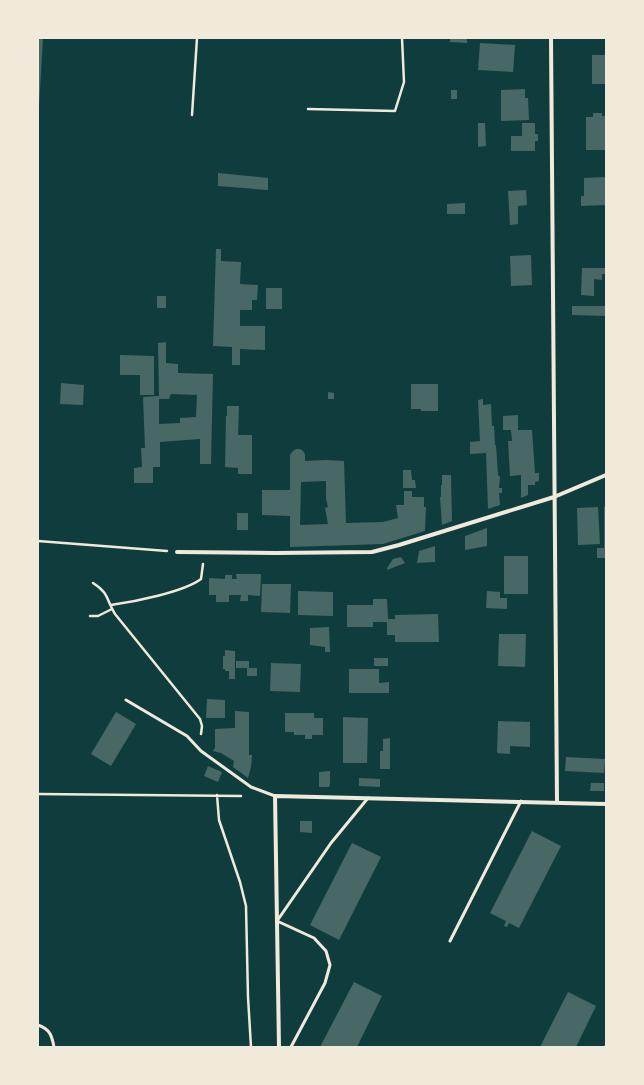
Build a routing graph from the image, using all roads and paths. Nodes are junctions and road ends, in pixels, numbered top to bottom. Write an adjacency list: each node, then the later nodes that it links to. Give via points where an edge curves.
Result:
1 (197, 38): 5 (path)
2 (402, 38): 4 (path, via 404,82 395,111)
3 (551, 38): 7 (street)
4 (308, 108)
5 (192, 115)
6 (606, 475): 7 (street)
7 (554, 497): 10 (street, via 372,552); 23 (street)
8 (38, 541): 9 (path)
9 (177, 552): 10 (street)
10 (205, 552): 12 (path, via 201,579 195,583 138,600)
11 (93, 583): 12 (path, via 107,595)
12 (111, 604): 13 (path)
13 (112, 608): 14 (path, via 98,616); 16 (path, via 200,720)
14 (90, 616)
15 (126, 700): 16 (lane, via 187,736)
16 (201, 751): 20 (lane, via 251,787)
17 (38, 794): 18 (path)
18 (217, 795): 19 (path); 29 (path, via 218,820 246,906)
19 (246, 796)
20 (275, 796): 21 (street); 25 (street)
21 (368, 798): 22 (street); 25 (lane, via 330,843)
22 (521, 801): 23 (street); 26 (lane)
23 (557, 802): 24 (street)
24 (606, 804)
25 (278, 921): 30 (street); 31 (lane, via 314,938 326,951 330,965 325,983)
26 (450, 941)
27 (38, 1025): 28 (lane, via 52,1035)
28 (54, 1047)
29 (251, 1047)
30 (278, 1047)
31 (290, 1047)

